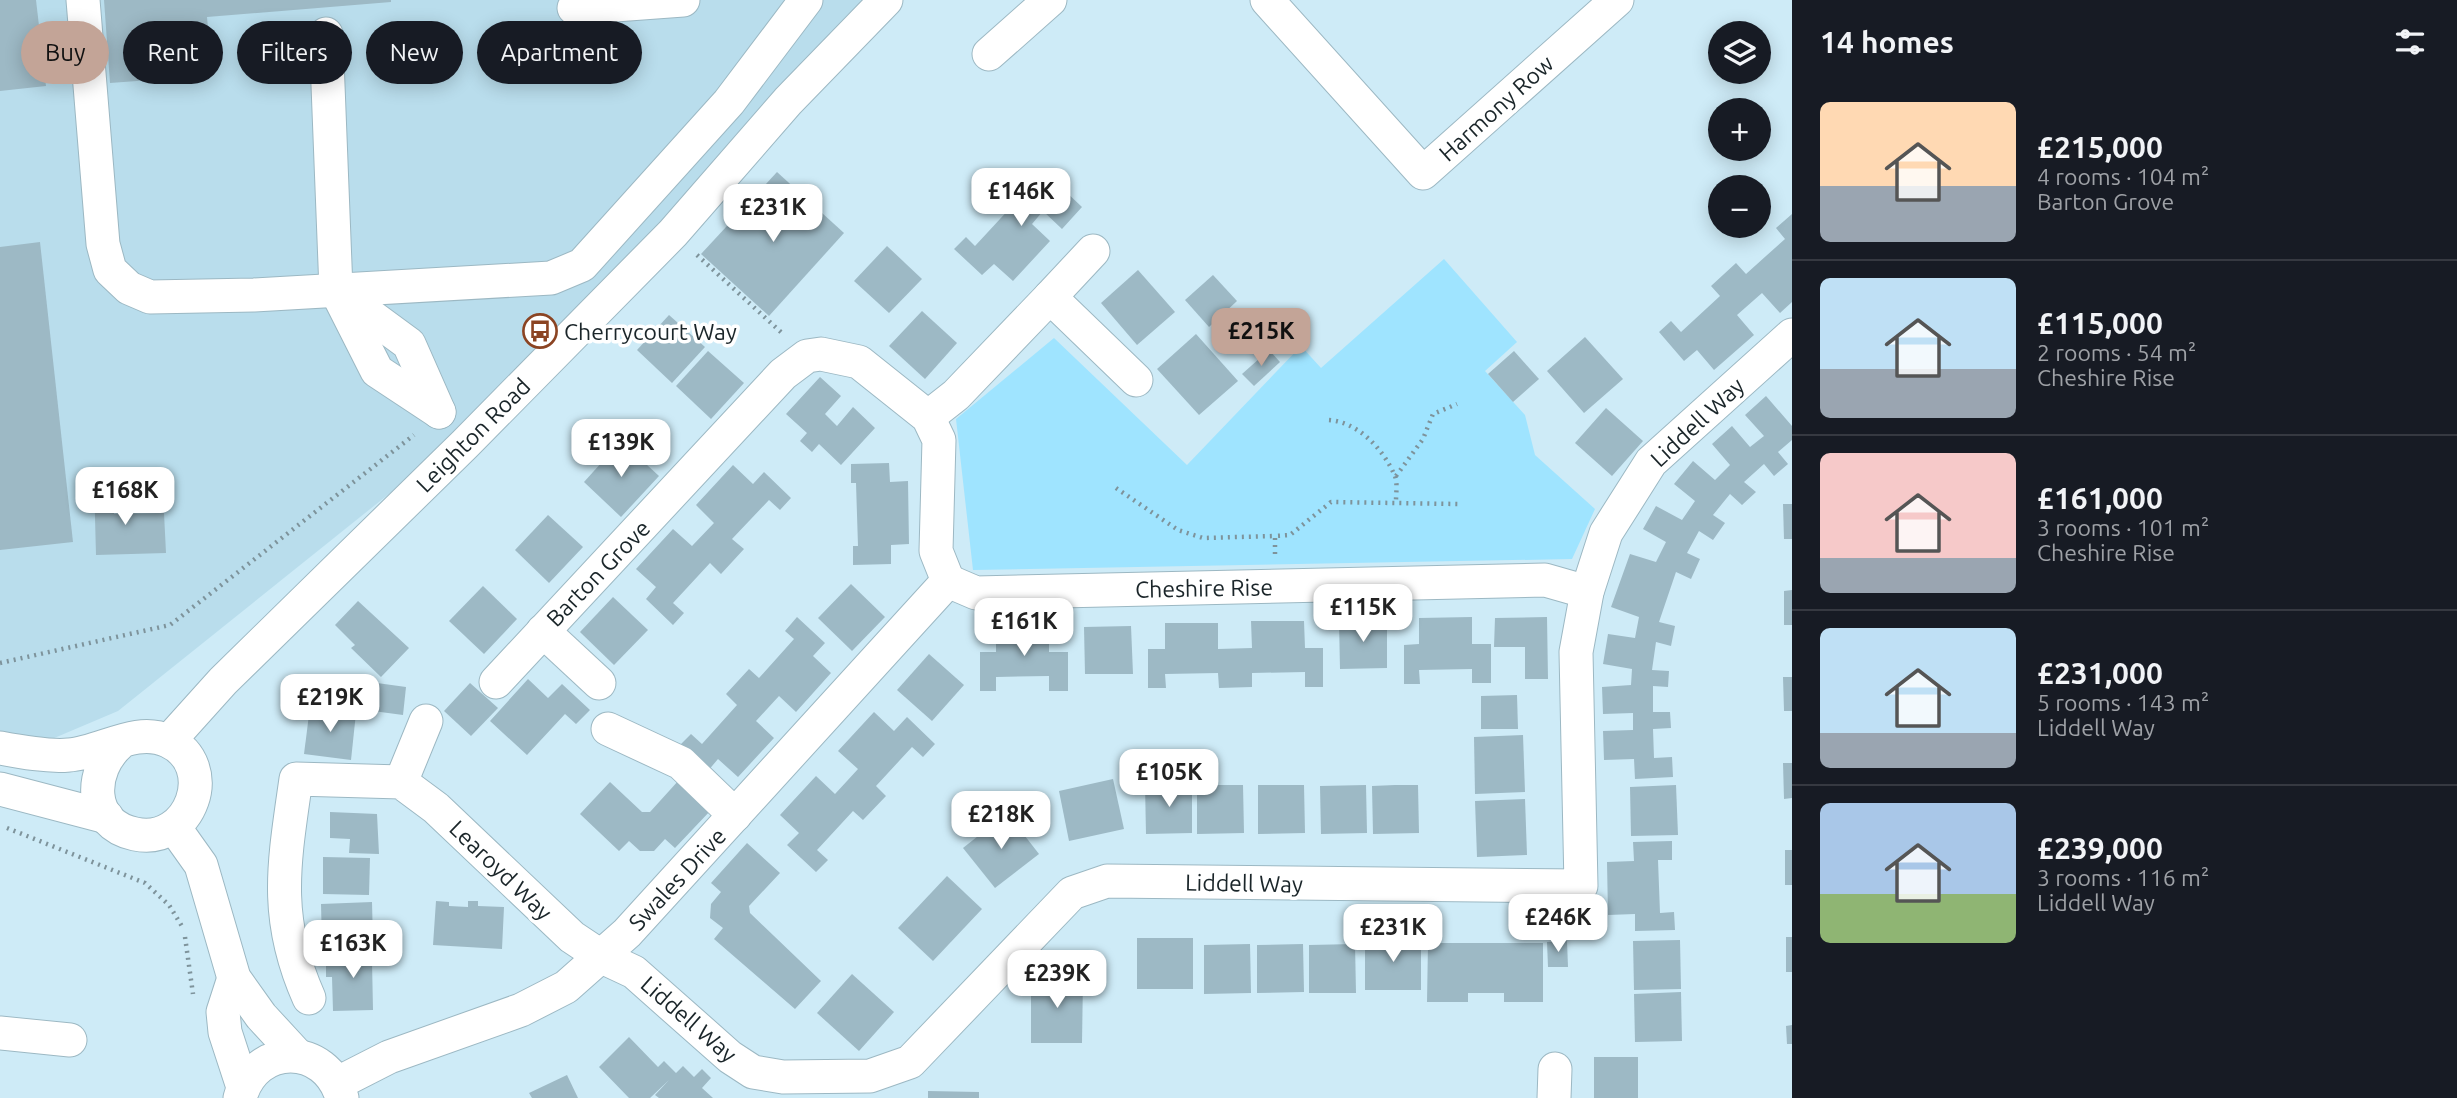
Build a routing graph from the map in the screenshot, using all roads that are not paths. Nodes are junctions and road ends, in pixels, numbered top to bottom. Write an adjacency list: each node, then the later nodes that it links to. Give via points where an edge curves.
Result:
1 (83, 0): 12 (street, via 103,244 110,270 129,288 150,296)
2 (683, 0): 8 (street)
3 (806, 0): 12 (street, via 729,102 582,265 551,278)
4 (886, 0): 17 (street, Leighton Road, via 788,101 673,233)
5 (1050, 0): 9 (street)
6 (1267, 0): 7 (street, Harmony Row, via 1423,173)
7 (1617, 0)
8 (574, 8)
9 (989, 54)
10 (328, 84): 12 (street)
11 (1093, 251): 13 (street)
12 (336, 290): 17 (street, via 377,371 439,412)
13 (1051, 297): 15 (street); 16 (street, via 956,395)
14 (1786, 352): 19 (street, Liddell Way, via 1651,462 1606,533)
15 (1136, 380)
16 (928, 417): 18 (street, via 939,440 936,551); 20 (street, Barton Grove, via 859,362 821,354 807,356 783,374)
17 (465, 444): 25 (street, Leighton Road, via 223,681)
18 (948, 581): 19 (street, Cheshire Rise, via 976,593 1545,580); 30 (street, Swales Drive)
19 (1587, 592): 39 (street, Liddell Way, via 1576,652 1581,886 1107,881 1072,892 910,1062)
20 (543, 631): 21 (street, Barton Grove); 22 (street)
21 (495, 682)
22 (598, 683)
23 (426, 721): 28 (street)
24 (608, 729): 30 (street, via 681,763)
25 (169, 741): 26 (street, via 153,736); 32 (street, via 183,751 196,782 187,815)
26 (120, 743): 27 (street, via 69,755); 31 (street, via 107,754 96,786)
27 (0, 748)
28 (401, 782): 33 (street, Learoyd Way, via 436,808 572,937); 35 (street, via 296,779 282,873 288,934)
29 (0, 789): 31 (street)
30 (735, 815): 33 (street, Swales Drive)
31 (107, 817): 32 (street, via 125,830 146,836)
32 (174, 827): 34 (street, via 201,865)
33 (602, 957): 39 (street, Liddell Way, via 634,972 730,1058 753,1072); 40 (street, Swales Drive, via 566,987 521,1010 389,1057)
34 (234, 978): 38 (street); 41 (street, via 223,1012)
35 (309, 998)
36 (0, 1033): 37 (street)
37 (70, 1040)
38 (297, 1055): 40 (street, via 328,1070); 41 (street, via 286,1055 252,1073)
39 (872, 1087)
40 (340, 1091)
41 (242, 1092)

